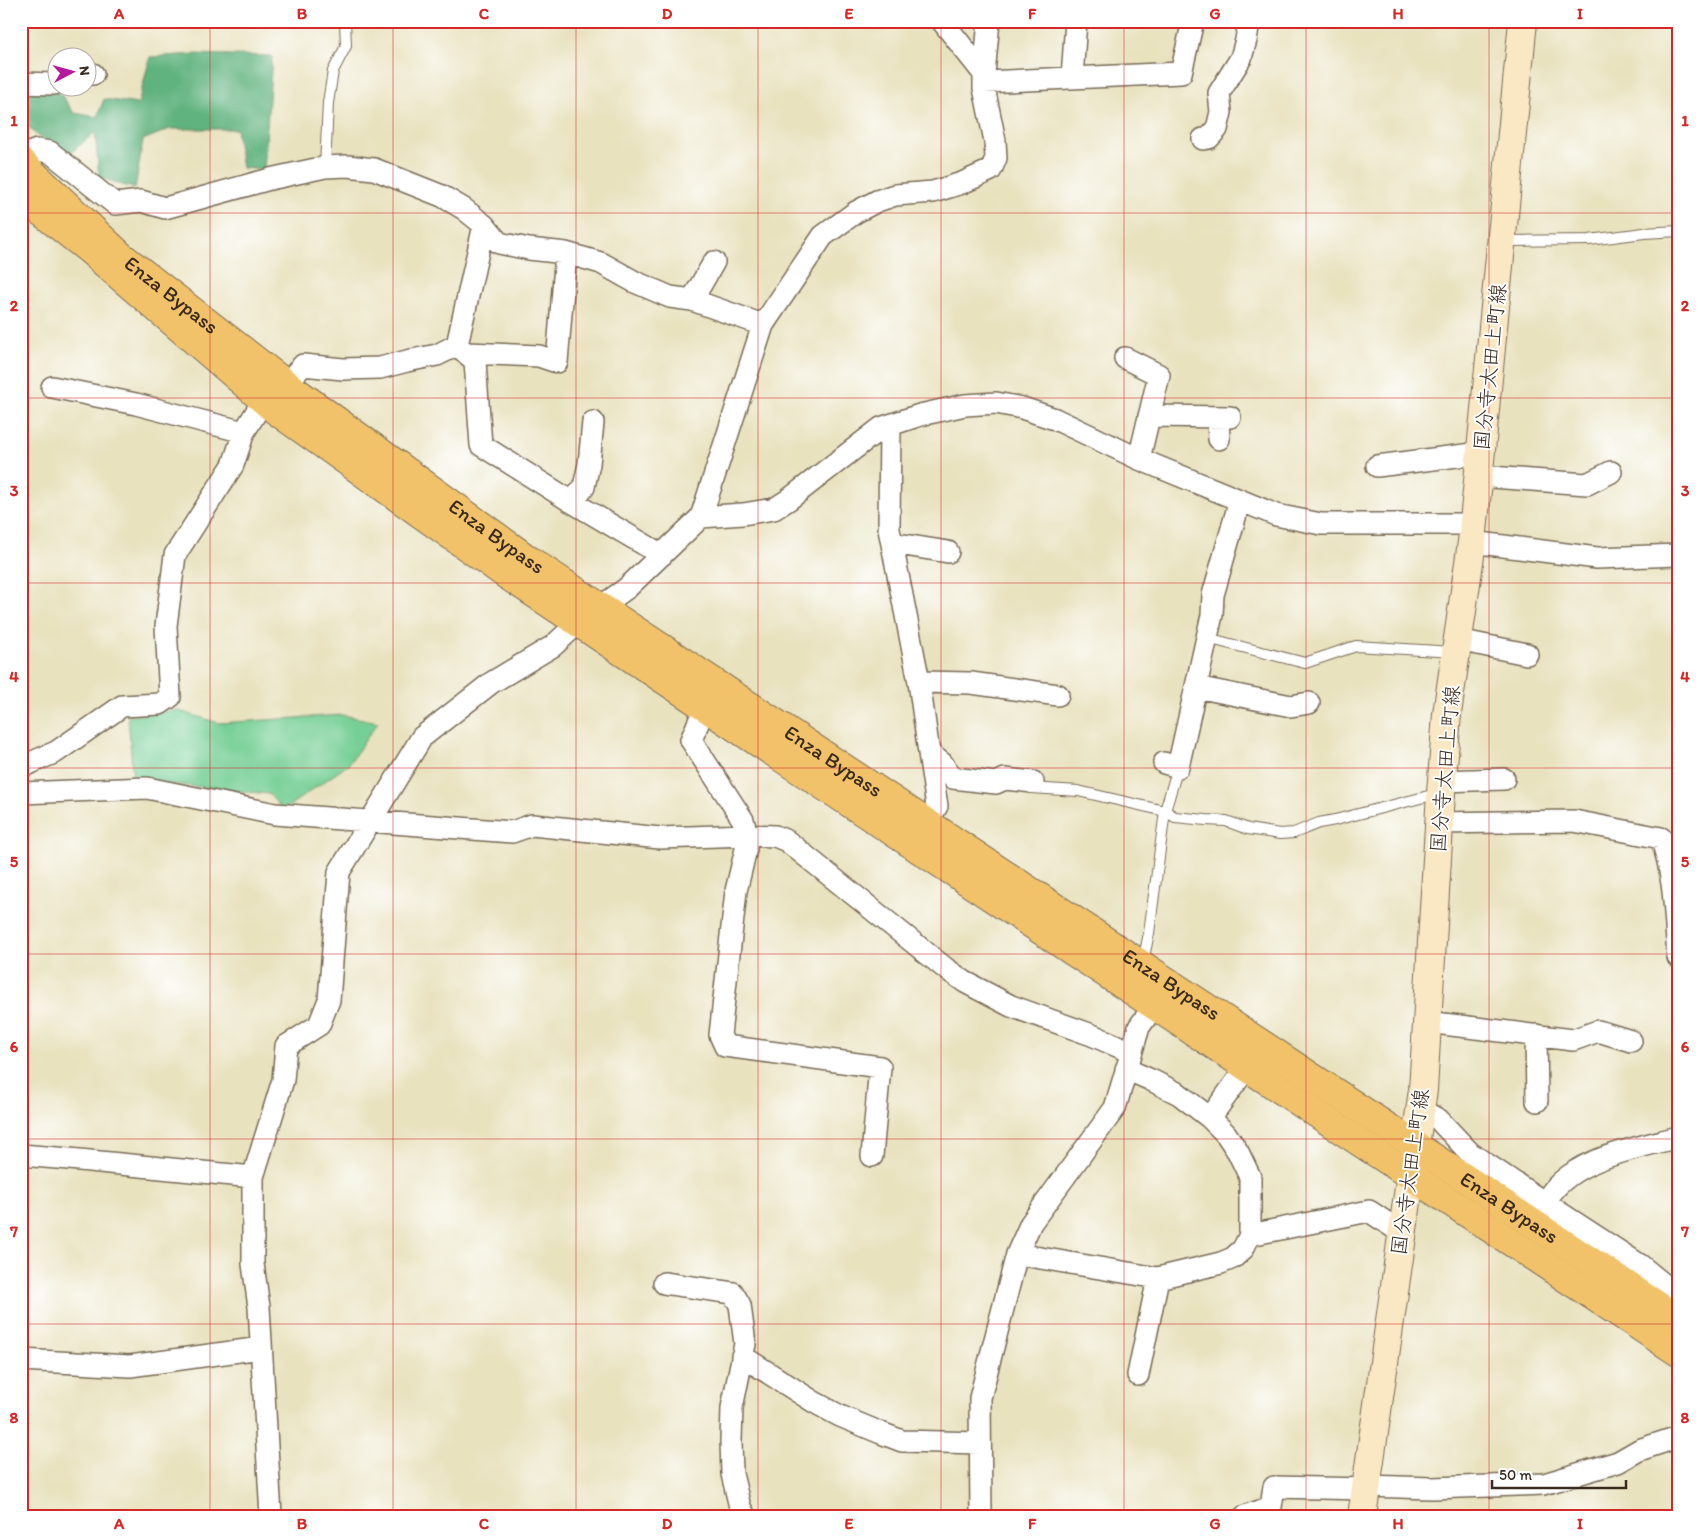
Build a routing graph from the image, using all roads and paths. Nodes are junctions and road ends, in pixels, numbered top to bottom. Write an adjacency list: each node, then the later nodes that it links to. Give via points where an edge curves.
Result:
1 (345, 21): 15 (lane, via 346,46 333,71 328,103)
2 (942, 21): 8 (street)
3 (989, 21): 8 (street)
4 (1076, 21): 9 (street)
5 (1193, 21): 9 (street, via 1181,73)
6 (1249, 21): 12 (street, via 1241,58 1219,93 1221,112 1217,129 1209,138)
7 (1523, 21): 19 (main road, 国分寺太田上町線)
8 (984, 78): 9 (street); 23 (street, via 995,141 996,158 992,170 933,192 894,195 856,212 823,236)
9 (1072, 78)
10 (21, 83): 11 (street)
11 (48, 84)
12 (1203, 139)
13 (21, 156): 15 (street, via 37,150 50,152 115,204 141,201 165,208)
14 (21, 162): 26 (highway, Enza Bypass, via 120,255)
15 (325, 167): 17 (street, via 374,169 442,196 464,208)
16 (21, 196): 28 (highway, Enza Bypass, via 88,249)
17 (484, 225): 20 (street, via 499,242); 24 (street)
18 (1678, 231): 19 (lane, via 1589,240)
19 (1502, 241): 35 (main road, 国分寺太田上町線)
20 (566, 254): 22 (street, via 601,263 670,297); 24 (street, via 557,362 539,356)
21 (714, 262): 22 (street)
22 (692, 300): 23 (street)
23 (763, 324): 40 (street)
24 (462, 349): 26 (street, via 380,368 303,365); 39 (street, via 475,361 481,445)
25 (1124, 358): 29 (street, via 1159,375)
26 (286, 384): 46 (highway, Enza Bypass, via 529,560)
27 (52, 387): 32 (street, via 136,404)
28 (263, 401): 32 (street); 46 (highway, Enza Bypass, via 508,576)
29 (1149, 416): 33 (street, via 1224,417); 34 (street)
30 (593, 422): 39 (street, via 584,487)
31 (890, 426): 34 (street, via 920,415 996,403 1055,419); 40 (street, via 881,428 774,509); 42 (street, via 889,529)
32 (244, 432): 57 (street, via 233,465 175,555 166,626 170,697 160,704 122,706 56,752)
33 (1219, 439)
34 (1139, 459): 38 (street)
35 (1480, 465): 36 (street); 37 (street, via 1587,484); 41 (main road, 国分寺太田上町線)
36 (1376, 466)
37 (1611, 472)
38 (1240, 500): 41 (street, via 1276,515 1321,524); 47 (street, via 1212,595)
39 (572, 502): 44 (street)
40 (701, 517): 44 (street)
41 (1472, 533): 45 (street, via 1597,558); 48 (main road, 国分寺太田上町線)
42 (892, 543): 43 (street); 50 (street)
43 (948, 552)
44 (662, 555): 46 (street, via 626,588)
45 (1678, 555)
46 (589, 614): 54 (highway, Enza Bypass); 63 (street, via 553,646 492,683 422,737); 64 (highway, Enza Bypass)
47 (1207, 638): 48 (lane, via 1305,663 1356,646); 51 (street)
48 (1457, 646): 49 (street); 60 (main road, 国分寺太田上町線)
49 (1527, 654)
50 (919, 682): 52 (street, via 971,682); 55 (street)
51 (1196, 687): 53 (street, via 1291,706); 56 (street)
52 (1058, 695)
53 (1309, 703)
54 (705, 707): 66 (street, via 690,740 743,820); 69 (highway, Enza Bypass)
55 (929, 753): 59 (street, via 953,778 996,783 1005,779); 64 (street, via 937,806)
56 (1171, 765): 62 (lane)
57 (21, 767)
58 (1504, 779): 60 (street)
59 (1026, 781): 62 (lane, via 1032,788 1078,791)
60 (1441, 787): 62 (lane, via 1319,823 1294,834 1248,830 1226,821 1175,817); 65 (main road, 国分寺太田上町線)
61 (21, 793): 63 (street, via 147,788 276,814)
62 (1165, 811): 68 (lane)
63 (370, 821): 66 (street, via 512,832 532,825 660,838); 83 (street, via 339,872 329,1000 318,1025 286,1046 283,1080)
64 (927, 823): 68 (highway, Enza Bypass)
65 (1439, 823): 67 (street, via 1574,821 1661,838 1674,907); 70 (main road, 国分寺太田上町線)
66 (747, 835): 73 (street, via 774,836 787,841 965,982 1011,1006 1092,1035); 81 (street, via 736,891 720,1035 724,1046 880,1067)
67 (1678, 957)
68 (1142, 965): 79 (highway, Enza Bypass)
69 (1154, 1006): 73 (street, via 1139,1027); 74 (highway, Enza Bypass)
70 (1427, 1022): 71 (street); 76 (main road, 国分寺太田上町線)
71 (1536, 1035): 72 (street, via 1573,1040 1598,1030); 75 (street)
72 (1631, 1041)
73 (1128, 1061): 77 (street); 87 (street, via 1115,1108 1032,1223)
74 (1247, 1067): 77 (street); 82 (highway, Enza Bypass)
75 (1537, 1100)
76 (1420, 1109): 79 (main road, 国分寺太田上町線); 84 (street, via 1439,1120 1470,1153)
77 (1210, 1118): 86 (street, via 1230,1140 1250,1177)
78 (1678, 1137): 84 (street, via 1598,1160 1576,1170 1550,1191)
79 (1415, 1146): 82 (main road, 国分寺太田上町線); 91 (highway, Enza Bypass)
80 (21, 1156): 83 (street)
81 (872, 1156)
82 (1410, 1176): 85 (main road, 国分寺太田上町線); 93 (highway, Enza Bypass)
83 (253, 1177): 92 (street, via 253,1264)
84 (1545, 1203): 90 (street, via 1640,1264)
85 (1402, 1233): 86 (street, via 1369,1211); 99 (main road, 国分寺太田上町線)
86 (1250, 1235): 88 (street, via 1243,1249 1221,1264)
87 (1018, 1254): 88 (street); 98 (street, via 980,1398)
88 (1158, 1278): 96 (street)
89 (664, 1283): 94 (street, via 733,1293 740,1305 745,1344)
90 (1678, 1296)
91 (1678, 1319)
92 (261, 1348): 95 (street, via 130,1366); 100 (street)
93 (1678, 1352)
94 (742, 1356): 98 (street, via 840,1416 902,1441); 101 (street, via 732,1408 731,1441 732,1474)
95 (21, 1360)
96 (1138, 1375)
97 (1678, 1437): 99 (street, via 1639,1450 1618,1462 1544,1484 1432,1488)
98 (980, 1443): 102 (street)
99 (1365, 1497): 103 (street, via 1274,1487 1271,1507)
100 (271, 1516)
101 (745, 1516)
102 (981, 1516)
103 (1245, 1516)

